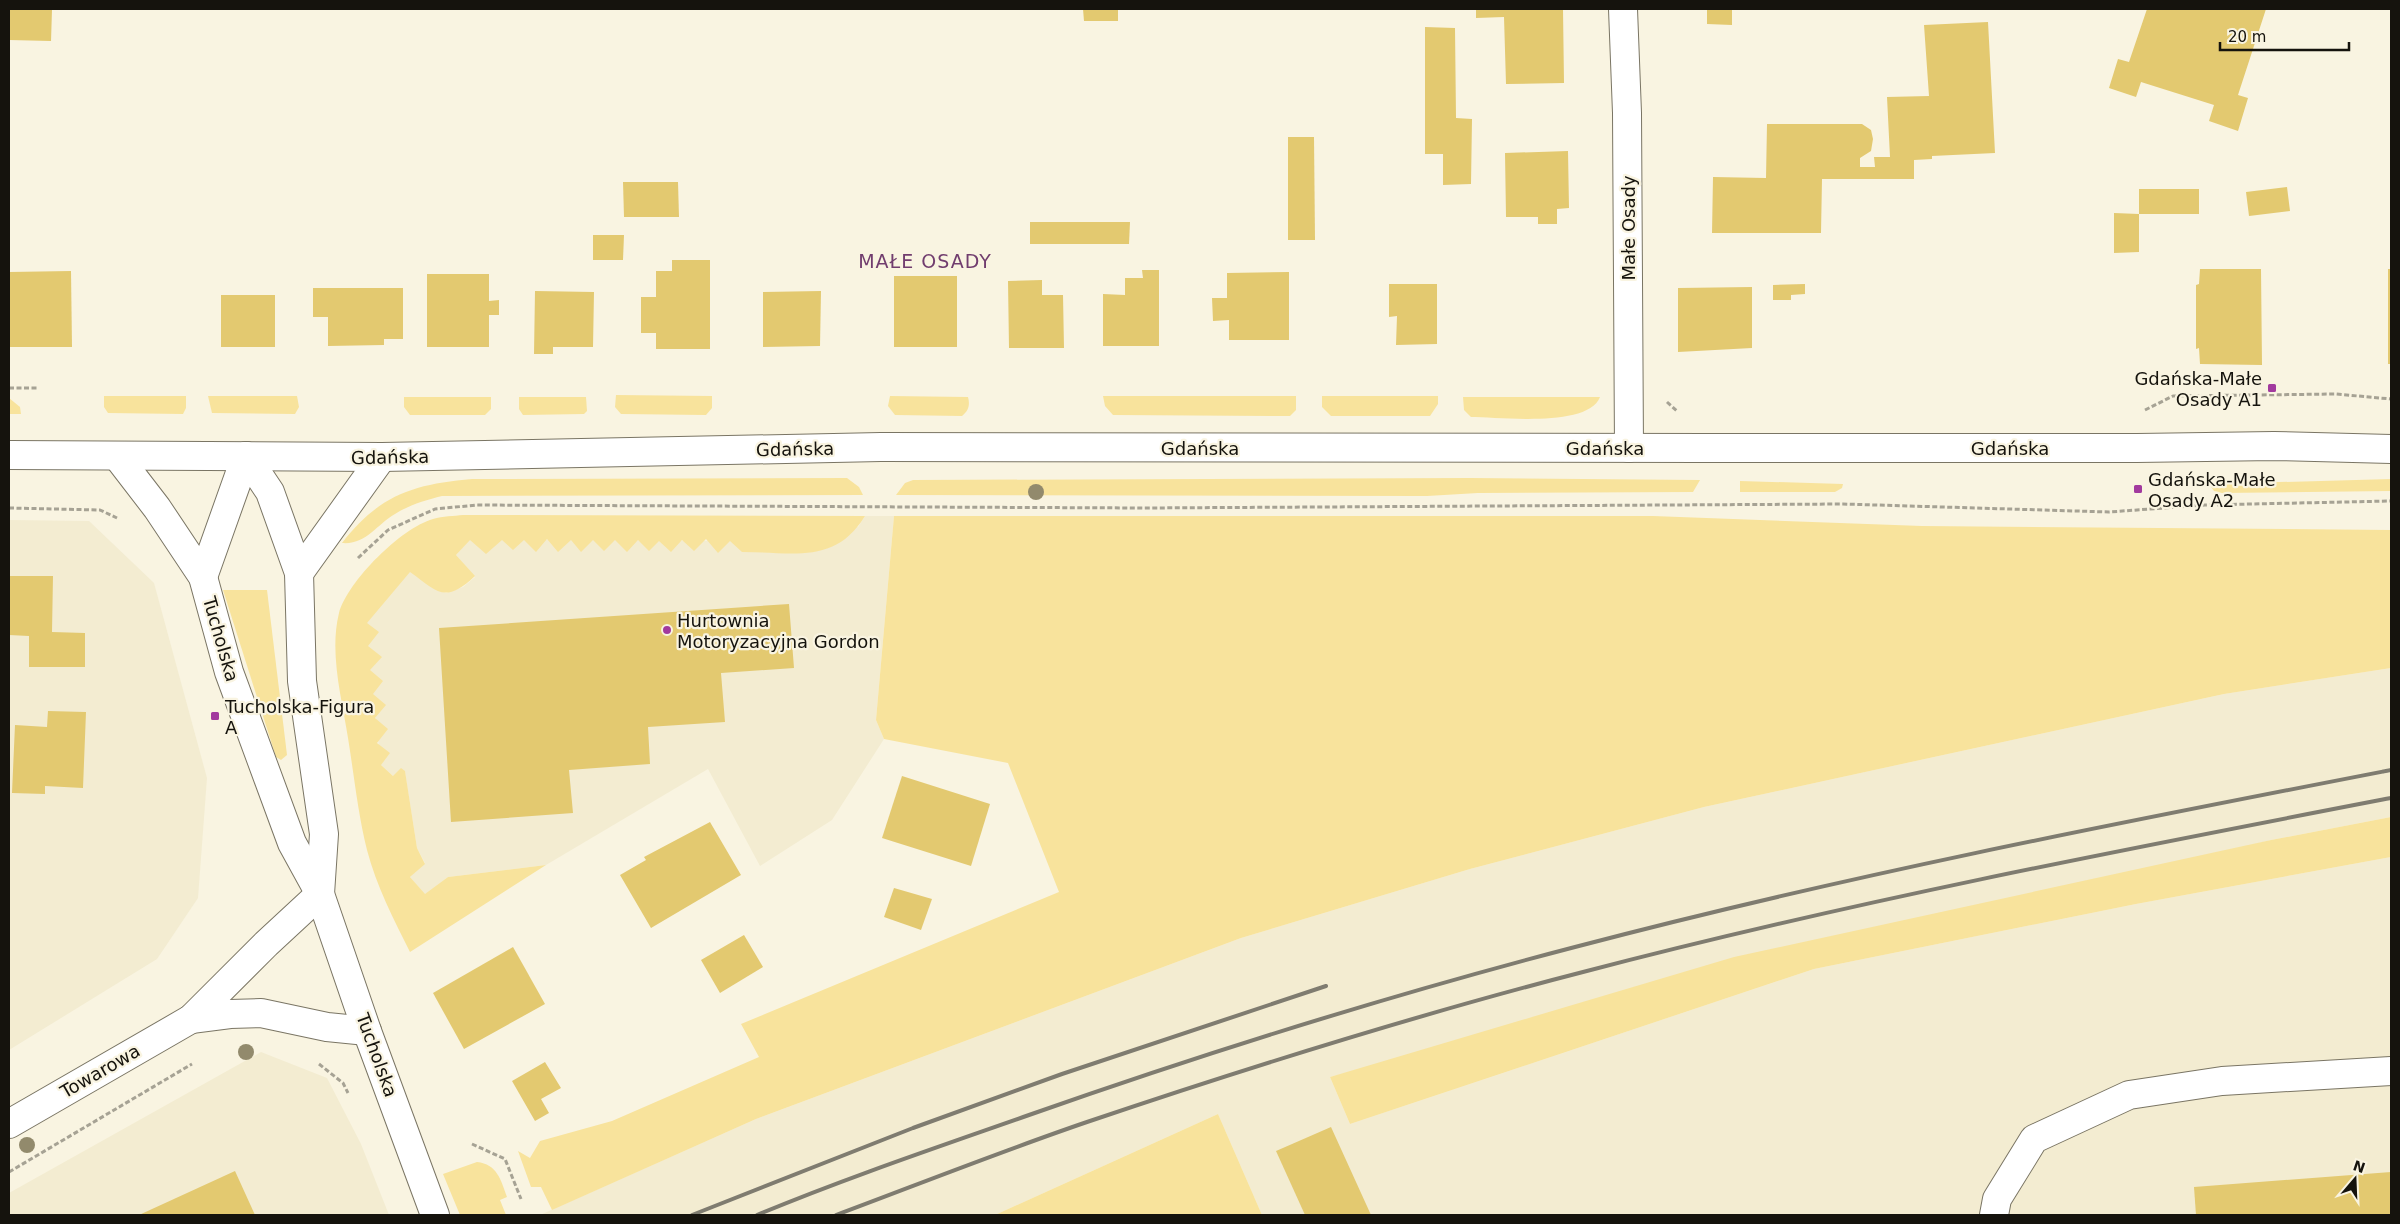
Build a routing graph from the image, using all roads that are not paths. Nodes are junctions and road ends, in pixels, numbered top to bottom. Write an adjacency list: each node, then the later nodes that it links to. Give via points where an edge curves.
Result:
1 (1623, 9): 2 (main road, Małe Osady, via 1627,113)
2 (1629, 448): 3 (main road, Gdańska, via 2274,446); 7 (main road, Gdańska, via 881,446)
3 (2391, 449)
4 (9, 455): 5 (main road, Gdańska)
5 (117, 456): 6 (main road, Gdańska); 9 (main road, Tucholska)
6 (246, 456): 7 (main road, Gdańska); 8 (main road, Tucholska, via 270,492); 9 (main road, Tucholska)
7 (382, 458): 8 (main road)
8 (299, 573): 10 (main road, Tucholska, via 302,681 324,834)
9 (203, 577): 10 (main road, Tucholska, via 229,672 292,843)
10 (320, 894): 11 (main road, Towarowa); 12 (main road, Tucholska)
11 (191, 1019): 12 (main road, Towarowa, via 261,1013 327,1027); 14 (main road, Towarowa)
12 (367, 1031): 15 (main road, Tucholska)
13 (2391, 1071): 16 (main road, via 2222,1081 2129,1095 2034,1139 1997,1199)
14 (9, 1124)
15 (435, 1215)
16 (1994, 1215)

